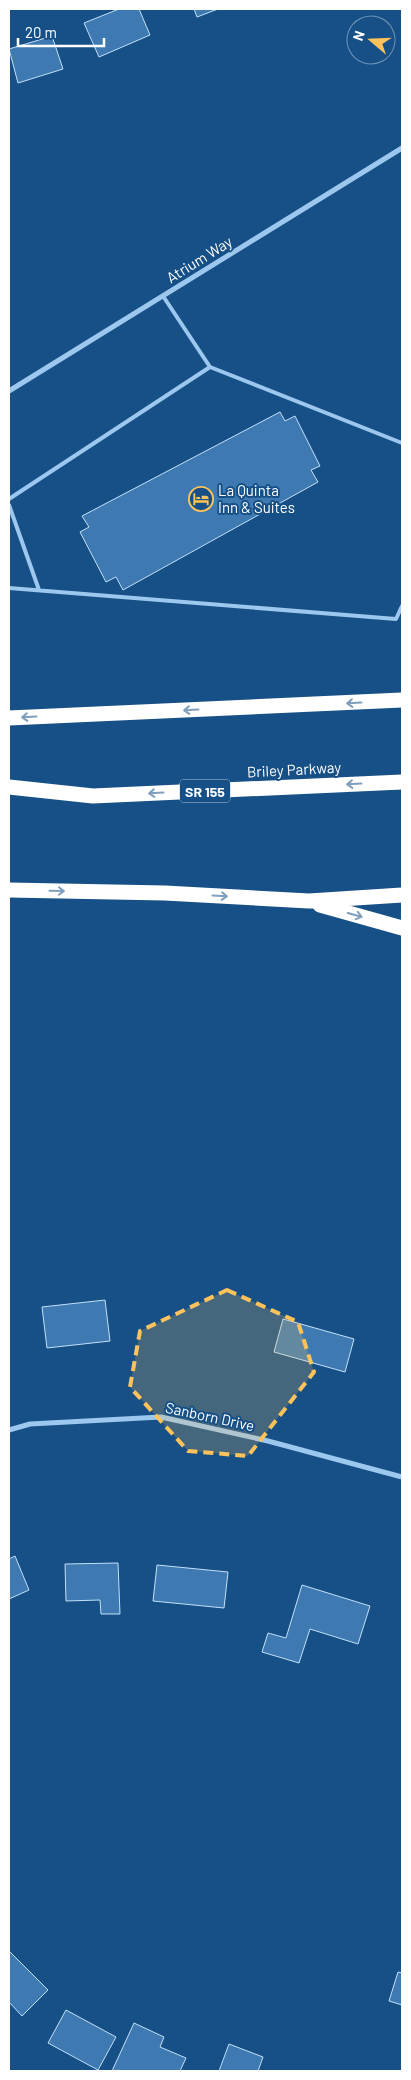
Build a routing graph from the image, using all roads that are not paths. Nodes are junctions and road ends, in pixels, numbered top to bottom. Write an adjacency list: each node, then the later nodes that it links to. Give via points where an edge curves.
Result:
1 (402, 148): 2 (street, Atrium Way)
2 (163, 296): 3 (lane); 4 (street, Atrium Way)
3 (210, 367): 5 (lane); 6 (lane)
4 (9, 391)
5 (402, 443)
6 (9, 499)
7 (9, 505): 9 (lane)
8 (9, 588): 9 (lane)
9 (39, 590): 10 (lane, via 396,619)
10 (402, 606)
11 (402, 700): 12 (highway, one-way to 12)
12 (9, 718)
13 (402, 782): 14 (highway, Briley Parkway / SR 155, one-way to 14, via 93,796)
14 (9, 786)
15 (9, 890): 17 (highway, one-way to 17, via 165,893)
16 (402, 895): 17 (highway)
17 (309, 902): 18 (highway, one-way to 18)
18 (402, 928)
19 (9, 1430): 20 (street, Sanborn Drive, via 30,1424 161,1417 268,1441)
20 (402, 1477)

